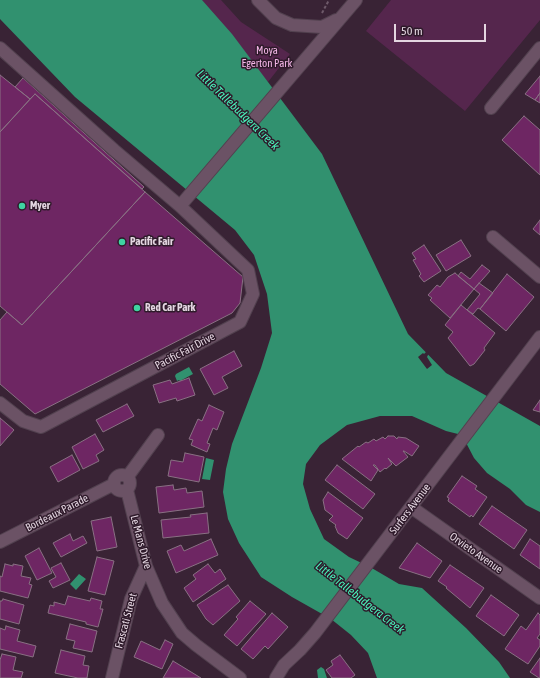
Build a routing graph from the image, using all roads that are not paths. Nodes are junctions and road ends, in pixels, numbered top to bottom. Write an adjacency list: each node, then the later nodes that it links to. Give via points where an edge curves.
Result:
1 (258, 0): 3 (street, via 276,18 292,25 322,27)
2 (354, 1): 3 (street)
3 (339, 18): 7 (street)
4 (0, 48): 7 (street, Pacific Fair Drive)
5 (540, 48): 6 (street)
6 (491, 108)
7 (180, 206): 11 (street, Pacific Fair Drive, via 248,270 253,294 240,322 41,426 24,421)
8 (493, 237): 9 (street)
9 (540, 277)
10 (540, 337): 16 (street, Surfers Avenue)
11 (0, 403)
12 (158, 435): 13 (street)
13 (128, 476): 14 (street, via 124,474 116,477); 15 (street, via 131,483)
14 (114, 484): 15 (street, via 119,490); 17 (street, Bordeaux Parade)
15 (127, 490): 18 (street, Le Mans Drive)
16 (411, 507): 19 (street, Orvieto Avenue); 22 (street, Surfers Avenue, via 315,633 284,665)
17 (0, 542)
18 (146, 566): 20 (street, Frascati Street, via 131,599); 21 (street, Le Mans Drive, via 162,603 182,633)
19 (540, 598)
20 (112, 678)
21 (240, 678)
22 (276, 678)

